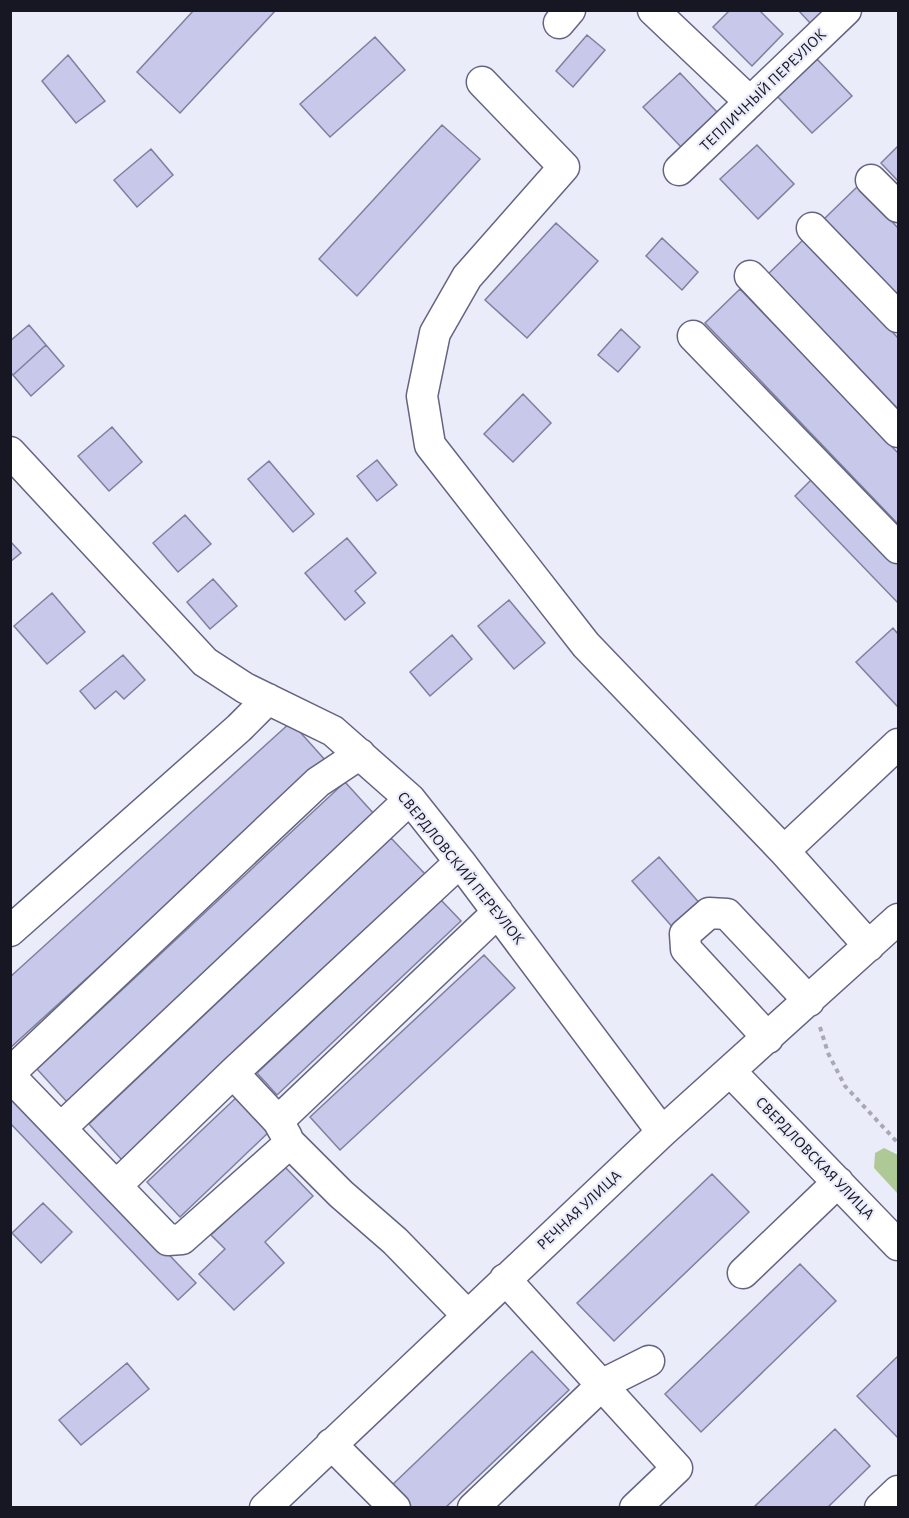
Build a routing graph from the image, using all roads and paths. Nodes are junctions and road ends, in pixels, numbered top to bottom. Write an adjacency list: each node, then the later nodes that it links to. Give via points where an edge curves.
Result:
1 (653, 10): 4 (street)
2 (846, 10): 4 (street, ТЕПЛИЧНЫЙ ПЕРЕУЛОК)
3 (482, 82): 19 (street, via 564,167 467,276 435,333 422,396 430,445 586,645)
4 (750, 102): 5 (street, ТЕПЛИЧНЫЙ ПЕРЕУЛОК)
5 (679, 170)
6 (871, 180): 7 (street)
7 (898, 207)
8 (812, 228): 10 (street)
9 (750, 276): 12 (street)
10 (898, 317)
11 (693, 336): 14 (street)
12 (898, 432)
13 (10, 452): 15 (street, СВЕРДЛОВСКИЙ ПЕРЕУЛОК, via 205,662)
14 (898, 548)
15 (268, 699): 17 (street, СВЕРДЛОВСКИЙ ПЕРЕУЛОК, via 333,731); 23 (street)
16 (898, 744): 19 (street)
17 (360, 754): 18 (street, СВЕРДЛОВСКИЙ ПЕРЕУЛОК); 29 (street, via 318,782)
18 (410, 799): 20 (street, СВЕРДЛОВСКИЙ ПЕРЕУЛОК); 30 (street)
19 (784, 851): 24 (street)
20 (460, 862): 21 (street, СВЕРДЛОВСКИЙ ПЕРЕУЛОК); 28 (street)
21 (498, 912): 31 (street); 32 (street, СВЕРДЛОВСКИЙ ПЕРЕУЛОК)
22 (898, 919): 24 (street, РЕЧНАЯ УЛИЦА)
23 (10, 931)
24 (869, 946): 25 (street, РЕЧНАЯ УЛИЦА)
25 (814, 1011): 26 (street, РЕЧНАЯ УЛИЦА); 26 (street, via 727,914 709,913 685,934 686,949); 33 (path, via 828,1053 845,1086)
26 (768, 1038): 27 (street, РЕЧНАЯ УЛИЦА)
27 (731, 1072): 32 (street, РЕЧНАЯ УЛИЦА); 34 (street, СВЕРДЛОВСКАЯ УЛИЦА)
28 (233, 1073): 31 (street); 35 (street)
29 (10, 1074): 30 (street)
30 (61, 1128): 35 (street)
31 (284, 1132): 35 (street, via 182,1239 168,1240); 39 (street, via 341,1194 395,1240)
32 (662, 1132): 38 (street, РЕЧНАЯ УЛИЦА)
33 (898, 1143)
34 (838, 1182): 36 (street, СВЕРДЛОВСКАЯ УЛИЦА); 37 (street)
35 (116, 1186)
36 (898, 1245)
37 (743, 1273)
38 (505, 1279): 39 (street, РЕЧНАЯ УЛИЦА); 41 (street)
39 (466, 1316): 42 (street, РЕЧНАЯ УЛИЦА)
40 (649, 1361): 41 (street)
41 (603, 1384): 46 (street); 47 (street, via 677,1468)
42 (331, 1444): 44 (street, РЕЧНАЯ УЛИЦА); 45 (street)
43 (898, 1491): 48 (street)
44 (265, 1508)
45 (395, 1508)
46 (473, 1508)
47 (635, 1508)
48 (880, 1508)

